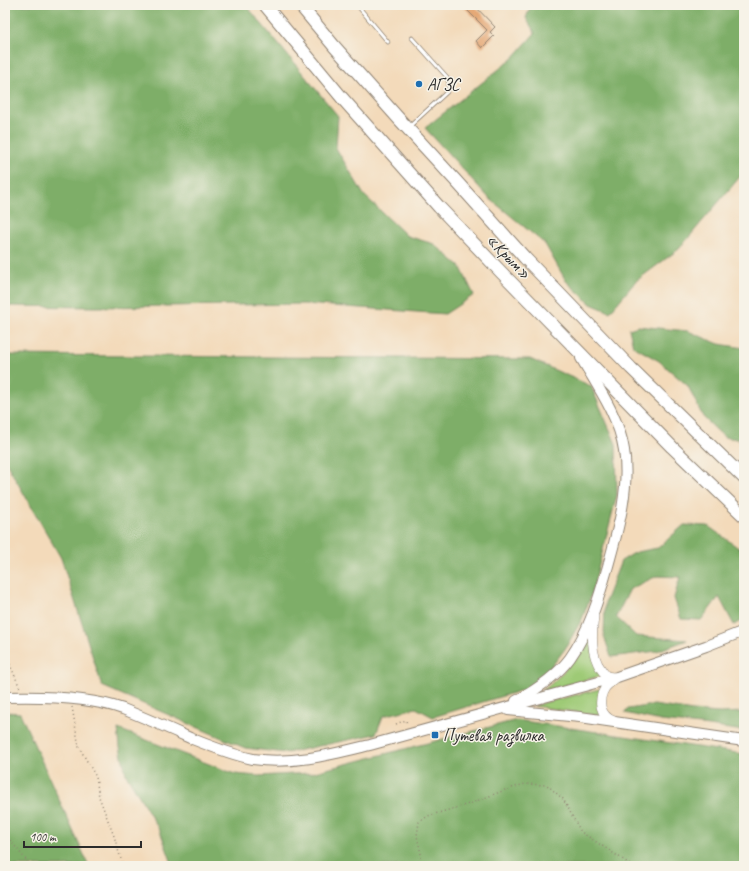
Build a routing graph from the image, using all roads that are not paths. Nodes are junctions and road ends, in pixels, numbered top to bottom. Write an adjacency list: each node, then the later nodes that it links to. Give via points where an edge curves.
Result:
1 (265, 5): 7 (highway, «Крым», via 439,207)
2 (300, 5): 6 (highway, «Крым»)
3 (357, 5): 5 (lane)
4 (412, 38): 6 (lane, via 447,77 449,87 447,92)
5 (388, 42)
6 (407, 128): 8 (highway, «Крым», via 525,258 631,368)
7 (573, 346): 9 (highway, «Крым»); 10 (main road, via 615,420 623,444 625,461 624,492 618,529)
8 (744, 478)
9 (744, 516)
10 (595, 608): 12 (street, via 592,636 596,659 607,676); 14 (main road, via 579,644 558,671 532,691)
11 (744, 631): 12 (main road)
12 (617, 677): 14 (main road); 15 (street, via 608,684 601,699 606,717)
13 (5, 697): 14 (main road, via 24,696 92,702 121,709 247,758 268,760 293,760 337,753)
14 (498, 710): 15 (main road)
15 (617, 723): 16 (main road)
16 (744, 741)

